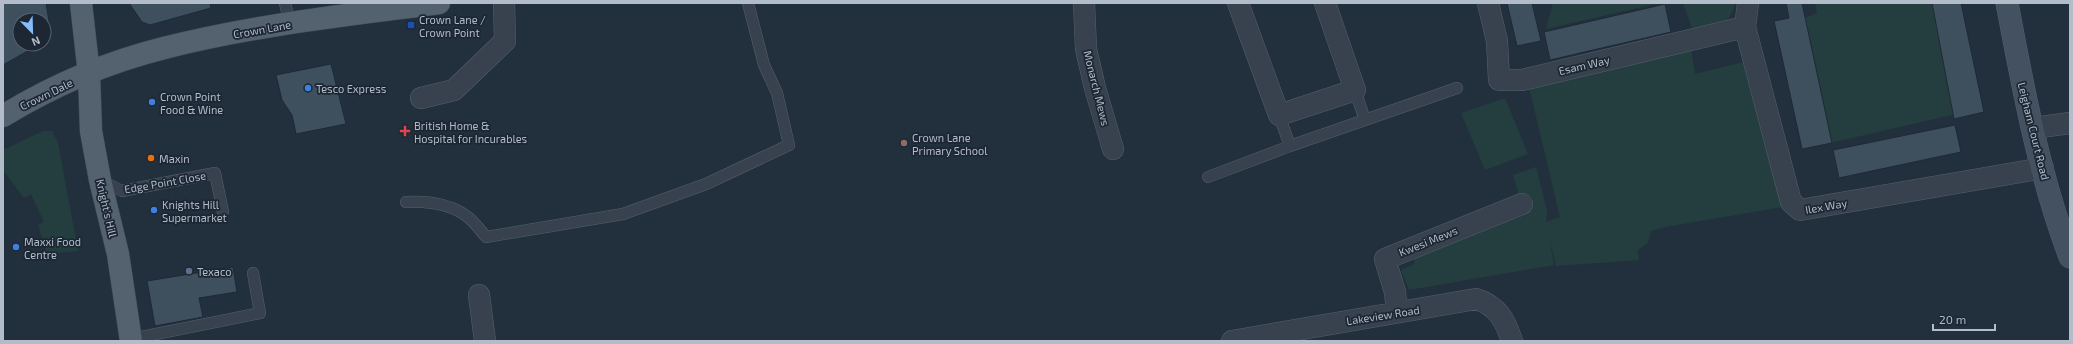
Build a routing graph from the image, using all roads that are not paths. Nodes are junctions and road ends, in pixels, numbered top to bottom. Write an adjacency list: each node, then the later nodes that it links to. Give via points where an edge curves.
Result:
1 (81, 3): 14 (main road, Knight's Hill)
2 (285, 3): 12 (lane)
3 (439, 3): 12 (main road, Crown Lane)
4 (504, 3): 17 (street, via 505,41 454,90)
5 (748, 3): 28 (lane, via 764,65 777,93 789,145 706,184 623,214 486,238 469,218 448,208 425,201)
6 (1084, 3): 24 (street, Monarch Mews, via 1086,49)
7 (1238, 3): 19 (street)
8 (1325, 3): 16 (street)
9 (1488, 3): 13 (street, Esam Way, via 1497,41 1499,80 1522,80)
10 (1748, 3): 13 (street, Ilex Way)
11 (2007, 3): 22 (street, Leigham Court Road)
12 (290, 24): 14 (main road, Crown Lane, via 164,48)
13 (1745, 27): 25 (street, Ilex Way, via 1791,202 1800,210)
14 (89, 74): 18 (main road, Crown Dale, via 34,97); 27 (main road, Knight's Hill, via 91,131)
15 (1457, 88): 20 (lane)
16 (1355, 90): 19 (street); 20 (lane)
17 (422, 98)
18 (3, 116)
19 (1279, 116): 23 (lane)
20 (1365, 120): 23 (lane)
21 (2070, 122): 22 (street)
22 (2033, 128): 25 (street, Leigham Court Road)
23 (1290, 146): 26 (lane)
24 (1113, 149)
25 (2043, 168): 31 (street, Leigham Court Road, via 2056,219)
26 (1208, 177)
27 (100, 180): 30 (lane, Edge Point Close, via 122,191 215,173); 35 (main road, Knight's Hill, via 118,254)
28 (406, 202)
29 (1522, 204): 34 (street, Kwesi Mews, via 1385,259)
30 (223, 212)
31 (2070, 257)
32 (254, 273): 35 (lane, via 260,313)
33 (479, 295): 36 (street)
34 (1397, 312): 37 (street, Lakeview Road); 38 (street, Lakeview Road, via 1476,299 1487,302 1498,311)
35 (131, 340)
36 (485, 341)
37 (1232, 341)
38 (1512, 341)

